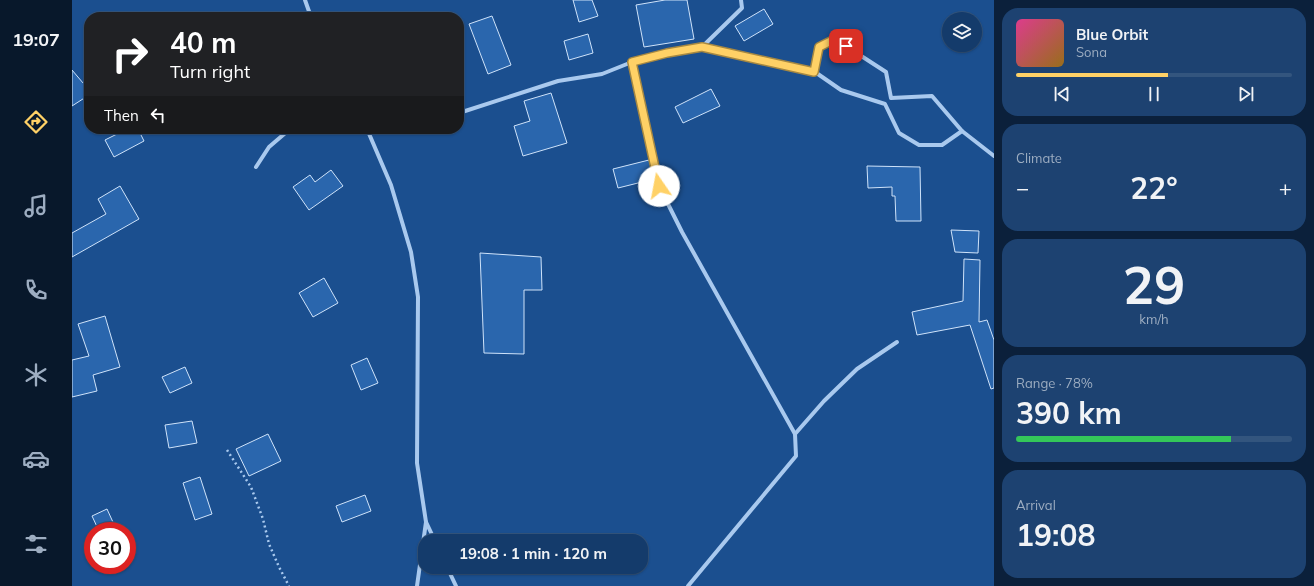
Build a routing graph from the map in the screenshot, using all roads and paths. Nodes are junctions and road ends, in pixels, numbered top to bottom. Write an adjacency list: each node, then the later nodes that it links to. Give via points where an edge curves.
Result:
1 (305, 0): 3 (street)
2 (741, 0): 4 (street, via 742,8)
3 (309, 12)
4 (702, 47): 5 (street); 6 (street)
5 (632, 62): 9 (street, via 602,74 558,81); 16 (street, via 659,186)
6 (814, 72): 7 (street, via 819,47 835,39 886,72); 8 (street, via 841,90)
7 (891, 98): 8 (street); 10 (street, via 932,96)
8 (885, 104): 10 (street, via 899,133 919,145 942,146)
9 (464, 111)
10 (962, 131): 13 (street)
11 (284, 134): 14 (street, via 269,147)
12 (369, 134): 18 (street, via 391,185 412,252 418,297 417,464)
13 (994, 156)
14 (256, 167)
15 (897, 342): 16 (street, via 857,370 824,401)
16 (795, 434): 24 (street, via 796,456)
17 (227, 450): 21 (path, via 251,487 269,544)
18 (426, 522): 19 (street); 22 (street)
19 (432, 534)
20 (450, 574): 23 (street)
21 (289, 586)
22 (417, 586)
23 (456, 586)
24 (688, 586)

